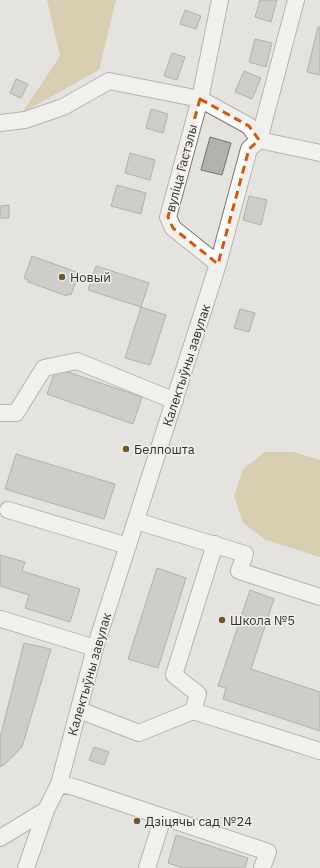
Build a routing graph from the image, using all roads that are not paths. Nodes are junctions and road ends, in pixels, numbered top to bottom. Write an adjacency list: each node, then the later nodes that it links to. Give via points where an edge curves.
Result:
1 (220, 0): 3 (street, вуліца Гастэлы)
2 (296, 0): 5 (street, Калектыўны завулак)
3 (200, 98): 4 (street, via 109,81 63,107 25,120); 5 (street, via 249,126); 7 (street, вуліца Гастэлы, via 168,217 173,228)
4 (0, 123)
5 (259, 140): 6 (street); 7 (street, Калектыўны завулак, via 249,149)
6 (320, 153)
7 (218, 264): 8 (street, Калектыўны завулак)
8 (175, 401): 9 (street, via 77,361 44,368 16,413); 11 (street, Калектыўны завулак)
9 (0, 413)
10 (8, 510): 13 (street)
11 (136, 521): 12 (street); 13 (street, Калектыўны завулак)
12 (215, 544): 14 (street, via 245,554 239,571); 18 (street, via 174,674 198,694)
13 (128, 546): 16 (street, Калектыўны завулак)
14 (320, 597)
15 (1, 619): 16 (street)
16 (95, 648): 17 (street, Калектыўны завулак)
17 (78, 710): 18 (street, via 139,732); 20 (street, Калектыўны завулак)
18 (193, 711): 19 (street)
19 (320, 750)
20 (59, 784): 21 (street, Калектыўны завулак); 22 (street)
21 (46, 810): 23 (street); 24 (street, Калектыўны завулак)
22 (163, 817): 25 (street); 26 (street, via 268,852)
23 (0, 838)
24 (26, 868)
25 (147, 868)
26 (262, 868)

